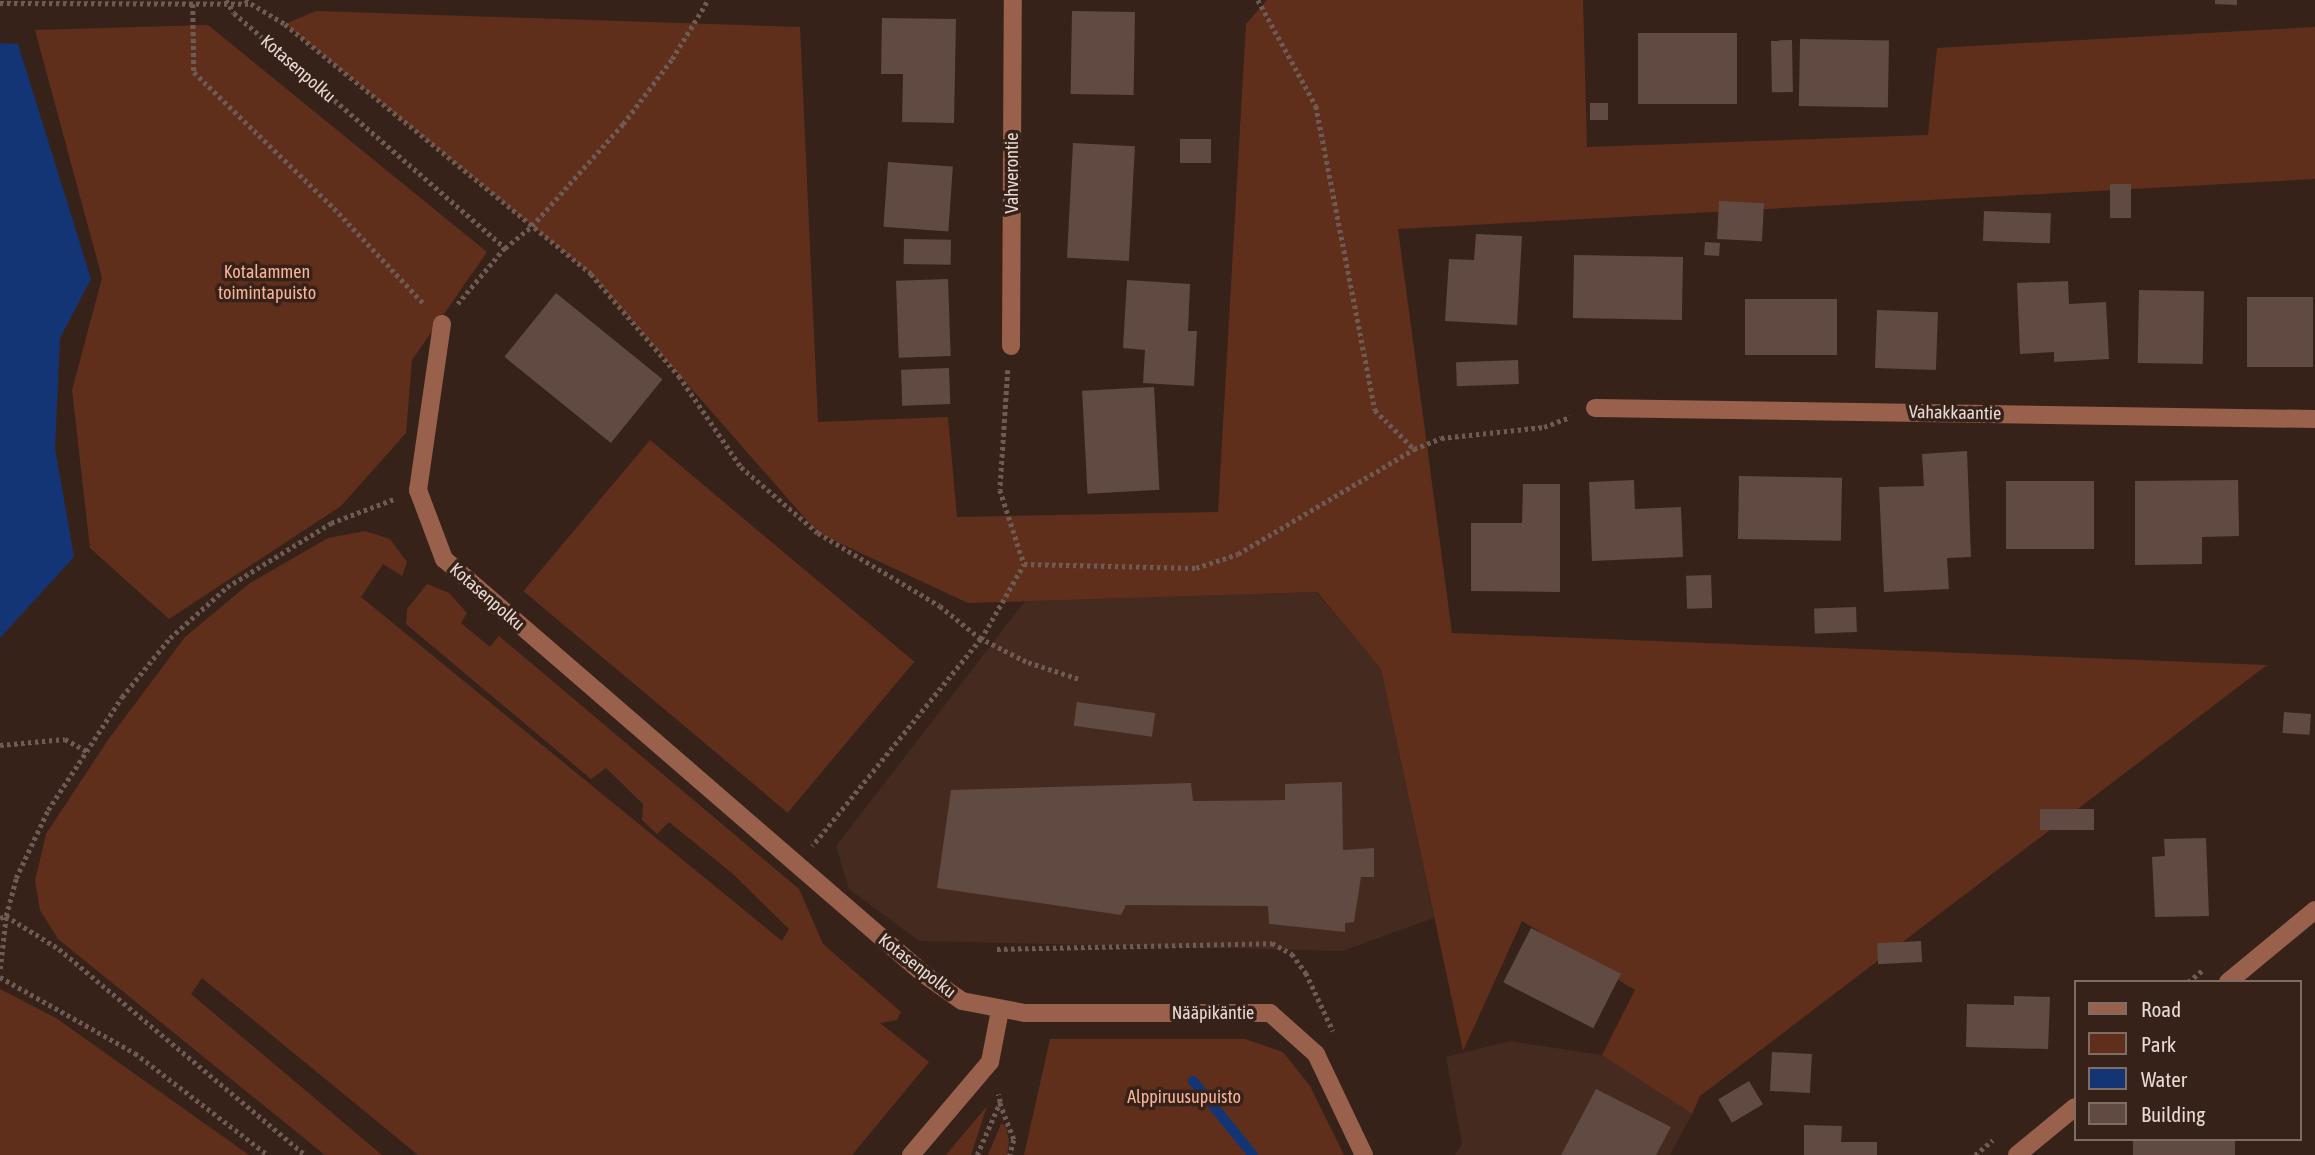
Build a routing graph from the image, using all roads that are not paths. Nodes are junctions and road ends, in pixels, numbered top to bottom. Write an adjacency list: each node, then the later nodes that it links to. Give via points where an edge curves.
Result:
1 (1013, 0): 3 (street, Vahverontie)
2 (442, 324): 8 (street, Kotasenpolku, via 418,489 444,559 925,975 962,1001)
3 (1011, 346)
4 (1595, 408): 5 (street, Vahakkaantie)
5 (2315, 419)
6 (2315, 910): 7 (street)
7 (2230, 980)
8 (1000, 1010): 9 (street, Kotasenpolku); 11 (street, via 990,1062)
9 (1025, 1013): 12 (street, Nääpikäntie, via 1270,1013 1316,1054)
10 (2074, 1108): 13 (street)
11 (911, 1155)
12 (1364, 1155)
13 (2017, 1155)

